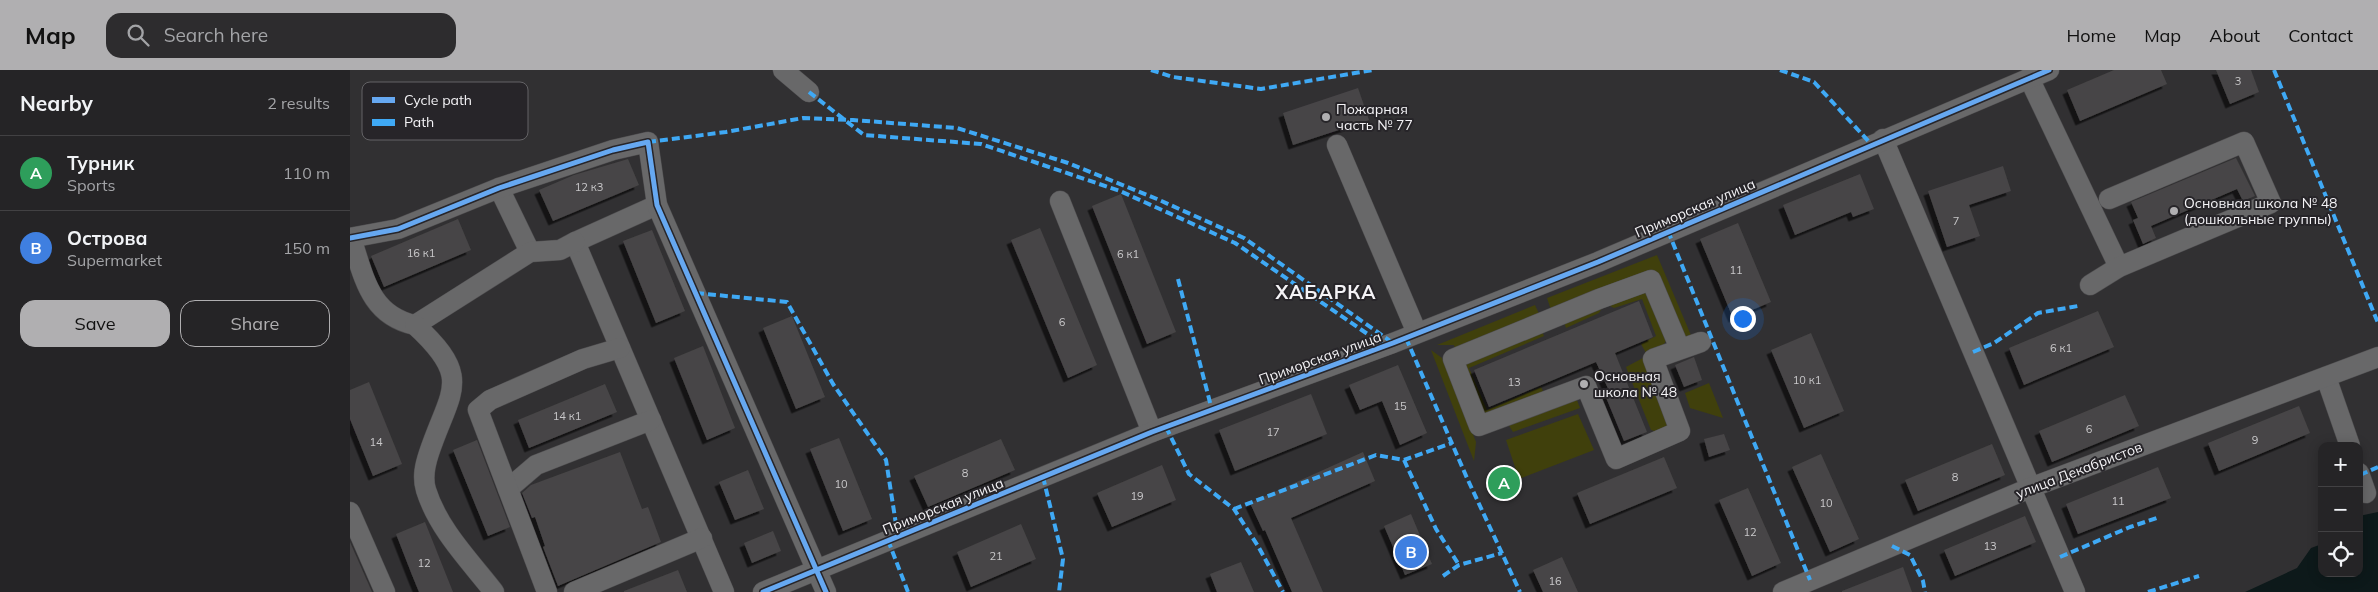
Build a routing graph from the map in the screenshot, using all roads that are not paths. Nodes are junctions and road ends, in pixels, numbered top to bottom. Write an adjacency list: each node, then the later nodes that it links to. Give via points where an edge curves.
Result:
1 (783, 70): 4 (street)
2 (2049, 70): 3 (street, Приморская улица)
3 (2029, 78): 5 (street, Приморская улица); 14 (street)
4 (809, 92)
5 (1883, 139): 17 (street, Приморская улица, via 1598,262); 29 (street)
6 (1337, 145): 17 (street)
7 (500, 188): 10 (street, via 613,150 648,142); 11 (street, via 398,229); 13 (street)
8 (2109, 199): 14 (street, via 2244,142 2271,203)
9 (1060, 201): 26 (street)
10 (657, 205): 12 (street); 34 (street)
11 (351, 238): 16 (street, via 370,292 383,310)
12 (575, 242): 13 (street, via 560,250); 19 (street)
13 (530, 252): 16 (street)
14 (2119, 267): 15 (street)
15 (2090, 285)
16 (415, 325): 23 (street, via 438,347 451,372 454,382)
17 (1417, 333): 26 (street, Приморская улица)
18 (1700, 342): 20 (street)
19 (620, 348): 24 (street, via 583,359 490,400); 25 (street)
20 (1680, 349): 20 (street, via 1651,280 1452,360 1479,426 1586,386 1616,459 1680,431 1653,359)
21 (2378, 357): 22 (street, улица Декабристов)
22 (2326, 377): 27 (street); 29 (street, улица Декабристов)
23 (452, 397): 24 (street); 36 (street, via 424,468 426,490 453,541)
24 (478, 410): 30 (street)
25 (651, 420): 30 (street, via 536,465); 33 (street)
26 (1152, 432): 34 (street, Приморская улица)
27 (2349, 442)
28 (2363, 484): 31 (street)
29 (2030, 488): 42 (street, улица Декабристов); 43 (street)
30 (508, 489): 37 (street)
31 (2366, 493)
32 (350, 515): 35 (street)
33 (702, 538): 38 (street); 39 (street)
34 (816, 570): 40 (street, Приморская улица); 41 (street)
35 (385, 592)
36 (494, 592)
37 (547, 592)
38 (574, 592)
39 (724, 592)
40 (763, 592)
41 (826, 592)
42 (1783, 592)
43 (2075, 592)

